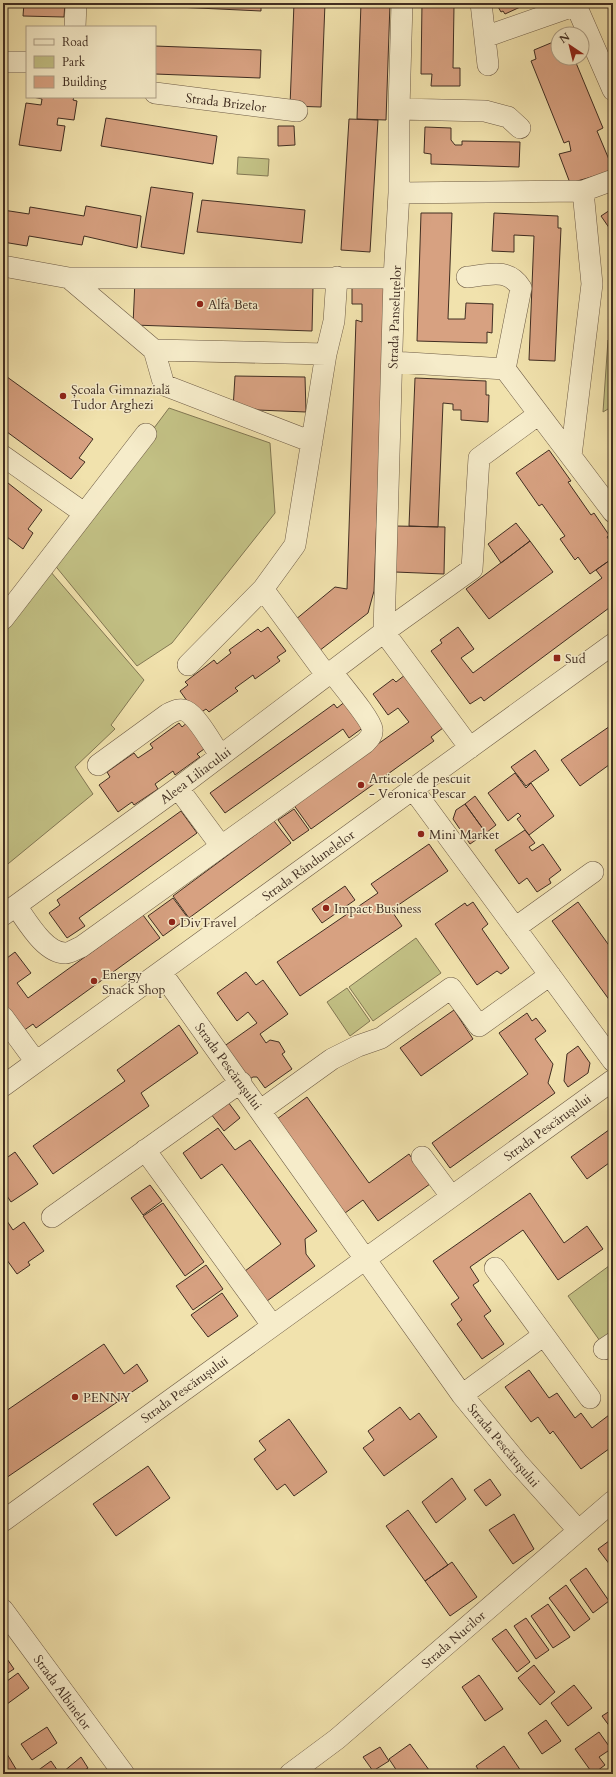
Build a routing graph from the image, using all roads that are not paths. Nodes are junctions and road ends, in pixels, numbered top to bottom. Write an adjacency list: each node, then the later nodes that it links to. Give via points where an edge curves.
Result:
1 (76, 3): 5 (street)
2 (402, 3): 12 (street, Strada Panseluțelor)
3 (481, 3): 6 (street)
4 (575, 4): 6 (street); 10 (street)
5 (75, 26)
6 (485, 37): 9 (street)
7 (3, 62): 8 (street)
8 (26, 62)
9 (488, 65)
10 (613, 90)
11 (156, 93): 13 (street, Strada Brizelor)
12 (399, 110): 14 (street, via 485,111 508,117); 17 (street, Strada Panseluțelor)
13 (297, 111)
14 (520, 128)
15 (613, 180): 16 (street)
16 (583, 191): 17 (street); 31 (street, via 592,284)
17 (399, 193): 22 (street, Strada Panseluțelor)
18 (3, 266): 21 (street)
19 (337, 277): 21 (street); 22 (street); 24 (street, via 334,321)
20 (467, 277): 26 (street, via 505,274 516,280 521,288)
21 (69, 278): 23 (street)
22 (394, 278): 25 (street, Strada Panseluțelor)
23 (154, 350): 24 (street); 29 (street, via 164,385)
24 (326, 354): 29 (street)
25 (392, 362): 26 (street); 36 (street, Strada Panseluțelor)
26 (505, 369): 27 (street)
27 (539, 414): 31 (street); 36 (street, Aleea Liliacului, via 478,458 472,569)
28 (146, 434): 33 (street)
29 (312, 442): 34 (street, via 295,545)
30 (3, 456): 33 (street)
31 (571, 456): 32 (street)
32 (613, 512)
33 (84, 513): 35 (street)
34 (263, 589): 38 (street); 39 (street)
35 (3, 619)
36 (384, 632): 39 (street, Aleea Liliacului); 40 (street)
37 (613, 644): 40 (street, Strada Rândunelelor)
38 (188, 665)
39 (329, 674): 41 (street, Aleea Liliacului); 45 (street, via 368,719 372,729 371,737)
40 (470, 748): 44 (street, Strada Rândunelelor)
41 (220, 755): 42 (street, via 193,717 185,711 177,710); 43 (street, Aleea Liliacului)
42 (98, 764)
43 (178, 788): 45 (street); 47 (street, Aleea Liliacului)
44 (413, 789): 48 (street); 49 (street, Strada Rândunelelor)
45 (221, 846): 47 (street, via 80,947 66,953 52,950)
46 (593, 872): 48 (street)
47 (9, 911)
48 (515, 928): 50 (street)
49 (161, 972): 53 (street, Strada Rândunelelor); 55 (street, Strada Pescărușului)
50 (550, 975): 52 (street); 57 (street, via 479,1026 451,988 381,1038 332,1059)
51 (3, 1017): 53 (street)
52 (613, 1061)
53 (36, 1062): 56 (street, Strada Rândunelelor)
54 (613, 1080): 60 (street, Strada Pescărușului)
55 (241, 1082): 57 (street, Strada Pescărușului); 58 (street)
56 (3, 1086)
57 (261, 1110): 62 (street, Strada Pescărușului)
58 (145, 1150): 61 (street); 64 (street)
59 (422, 1157): 60 (street)
60 (451, 1196): 62 (street, Strada Pescărușului)
61 (52, 1217)
62 (365, 1259): 64 (street, Strada Pescărușului); 66 (street, Strada Pescărușului)
63 (495, 1268): 65 (street)
64 (272, 1325): 69 (street, Strada Pescărușului)
65 (544, 1335): 66 (street); 67 (street)
66 (462, 1395): 70 (street, Strada Pescărușului)
67 (590, 1398)
68 (613, 1501): 70 (street, Strada Nucilor)
69 (3, 1521)
70 (578, 1530): 73 (street, Strada Nucilor, via 337,1739)
71 (3, 1610): 72 (street, Strada Albinelor)
72 (124, 1774)
73 (290, 1774)

